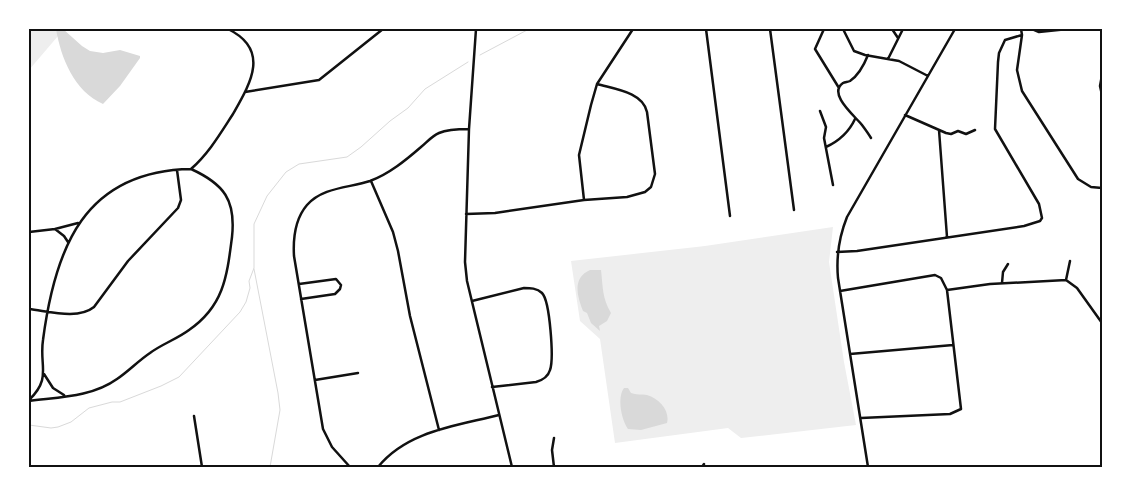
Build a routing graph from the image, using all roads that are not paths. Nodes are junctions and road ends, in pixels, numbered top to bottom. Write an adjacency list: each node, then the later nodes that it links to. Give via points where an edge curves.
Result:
1 (230, 29): 23 (street, via 243,40 252,57 252,76)
2 (383, 29): 23 (street, via 319,80)
3 (476, 29): 28 (street)
4 (633, 29): 21 (street)
5 (706, 29): 41 (street)
6 (770, 29): 39 (street)
7 (824, 29): 22 (street, via 816,49)
8 (843, 29): 17 (street, via 854,51)
9 (892, 29): 16 (street)
10 (903, 29): 16 (street)
11 (955, 29): 20 (street)
12 (1020, 29): 15 (street)
13 (1032, 29): 14 (street, via 1040,32)
14 (1068, 29)
15 (1022, 35): 37 (street, via 1017,70 1022,91 1078,179 1091,187); 45 (street, via 1006,40 999,53 995,129 1039,204 1042,218 1024,226)
16 (898, 38): 18 (street)
17 (868, 56): 18 (street); 22 (street, via 862,68)
18 (888, 59): 20 (street, via 904,63)
19 (1102, 75): 24 (street)
20 (928, 76): 26 (street)
21 (597, 84): 38 (street, via 579,148); 38 (street, via 635,96 644,104 655,174 651,187 642,193)
22 (839, 88): 27 (street, via 841,102)
23 (245, 92): 34 (street, via 212,147)
24 (1102, 94)
25 (820, 111): 32 (street, via 826,127)
26 (905, 115): 29 (street); 47 (street, via 847,217)
27 (855, 119): 31 (street); 32 (street, via 840,140)
28 (469, 130): 35 (street, via 440,132 403,162); 40 (street)
29 (939, 130): 30 (street, via 951,134 958,131 966,134); 45 (street)
30 (974, 130)
31 (871, 138)
32 (826, 147): 36 (street)
33 (177, 169): 34 (street); 42 (street, via 140,177 117,188 93,206); 58 (street, via 181,200 178,208 133,255 98,303 84,312)
34 (191, 169): 66 (street, via 208,176 220,186 232,214 228,272 218,299 194,326 149,353 118,379 90,392)
35 (371, 181): 52 (street, via 321,194 306,206 296,229 294,246); 71 (street, via 393,232)
36 (833, 185)
37 (1102, 188)
38 (584, 200): 40 (street)
39 (794, 210)
40 (466, 214): 56 (street, via 465,262)
41 (730, 216)
42 (78, 223): 43 (street); 46 (street)
43 (55, 229): 44 (street); 46 (street)
44 (29, 232)
45 (947, 237): 47 (street)
46 (68, 242): 58 (street)
47 (837, 252): 54 (street)
48 (1070, 260): 50 (street)
49 (1008, 264): 51 (street)
50 (1066, 280): 51 (street); 59 (street, via 1077,288)
51 (1002, 283): 53 (street)
52 (299, 284): 55 (street); 55 (street, via 336,279 341,285 335,294)
53 (947, 290): 54 (street, via 941,278 935,275); 60 (street)
54 (840, 291): 61 (street)
55 (302, 299): 64 (street)
56 (472, 301): 65 (street); 65 (street, via 530,288 542,294 547,303 551,353 549,373 536,382)
57 (29, 309): 58 (street)
58 (47, 311): 63 (street, via 42,349)
59 (1102, 323)
60 (952, 345): 61 (street); 70 (street, via 961,408 950,414)
61 (850, 354): 70 (street)
62 (358, 373): 64 (street)
63 (44, 374): 66 (street, via 53,388); 67 (street, via 39,388)
64 (315, 380): 75 (street, via 323,429 332,448)
65 (492, 387): 68 (street)
66 (65, 396): 67 (street)
67 (29, 400)
68 (499, 415): 71 (street); 77 (street)
69 (194, 416): 74 (street)
70 (861, 418): 80 (street)
71 (439, 430): 76 (street, via 410,440)
72 (554, 438): 78 (street)
73 (704, 464): 79 (street)
74 (202, 467)
75 (350, 467)
76 (378, 467)
77 (512, 467)
78 (554, 467)
79 (702, 467)
80 (868, 467)

